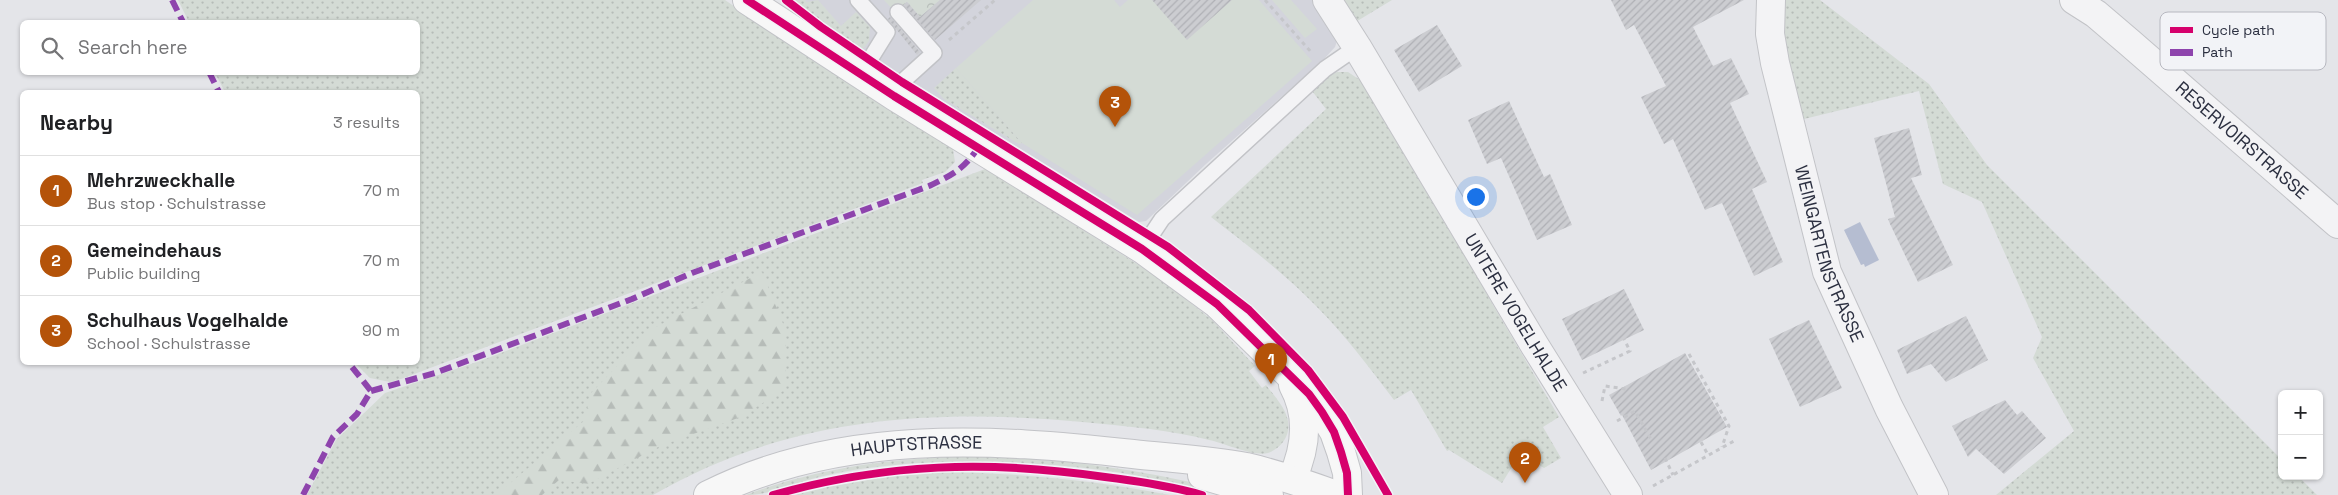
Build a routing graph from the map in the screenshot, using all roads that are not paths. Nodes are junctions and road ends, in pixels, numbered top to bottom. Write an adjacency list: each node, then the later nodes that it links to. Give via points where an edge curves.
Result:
1 (747, 0): 10 (street)
2 (858, 0): 10 (lane, via 887,32)
3 (1327, 0): 7 (street, UNTERE VOGELHALDE)
4 (1771, 0): 22 (street, WEINGARTENSTRASSE, via 1770,34 1774,63 1827,272 1889,408)
5 (2074, 0): 8 (street, RESERVOIRSTRASSE, via 2096,14)
6 (898, 12): 11 (lane, via 934,54 902,82)
7 (1357, 47): 13 (lane, via 1325,69 1162,218); 17 (street, UNTERE VOGELHALDE, via 1535,346)
8 (2160, 69)
9 (2161, 70): 12 (street, RESERVOIRSTRASSE)
10 (861, 74): 11 (street)
11 (894, 96): 13 (street)
12 (2338, 224)
13 (1142, 250): 14 (street, via 1217,304)
14 (1285, 370): 16 (street, via 1300,403 1305,430); 21 (street, via 1309,394 1334,432 1348,473)
15 (1131, 454): 16 (street, HAUPTSTRASSE, via 1245,467); 18 (street, HAUPTSTRASSE, via 1004,442 925,442 855,450 784,466); 19 (street, HAUPTSTRASSE)
16 (1296, 487): 20 (street, HAUPTSTRASSE)
17 (1639, 492)
18 (708, 495)
19 (1269, 495)
20 (1336, 495)
21 (1348, 495)
22 (1934, 495)

